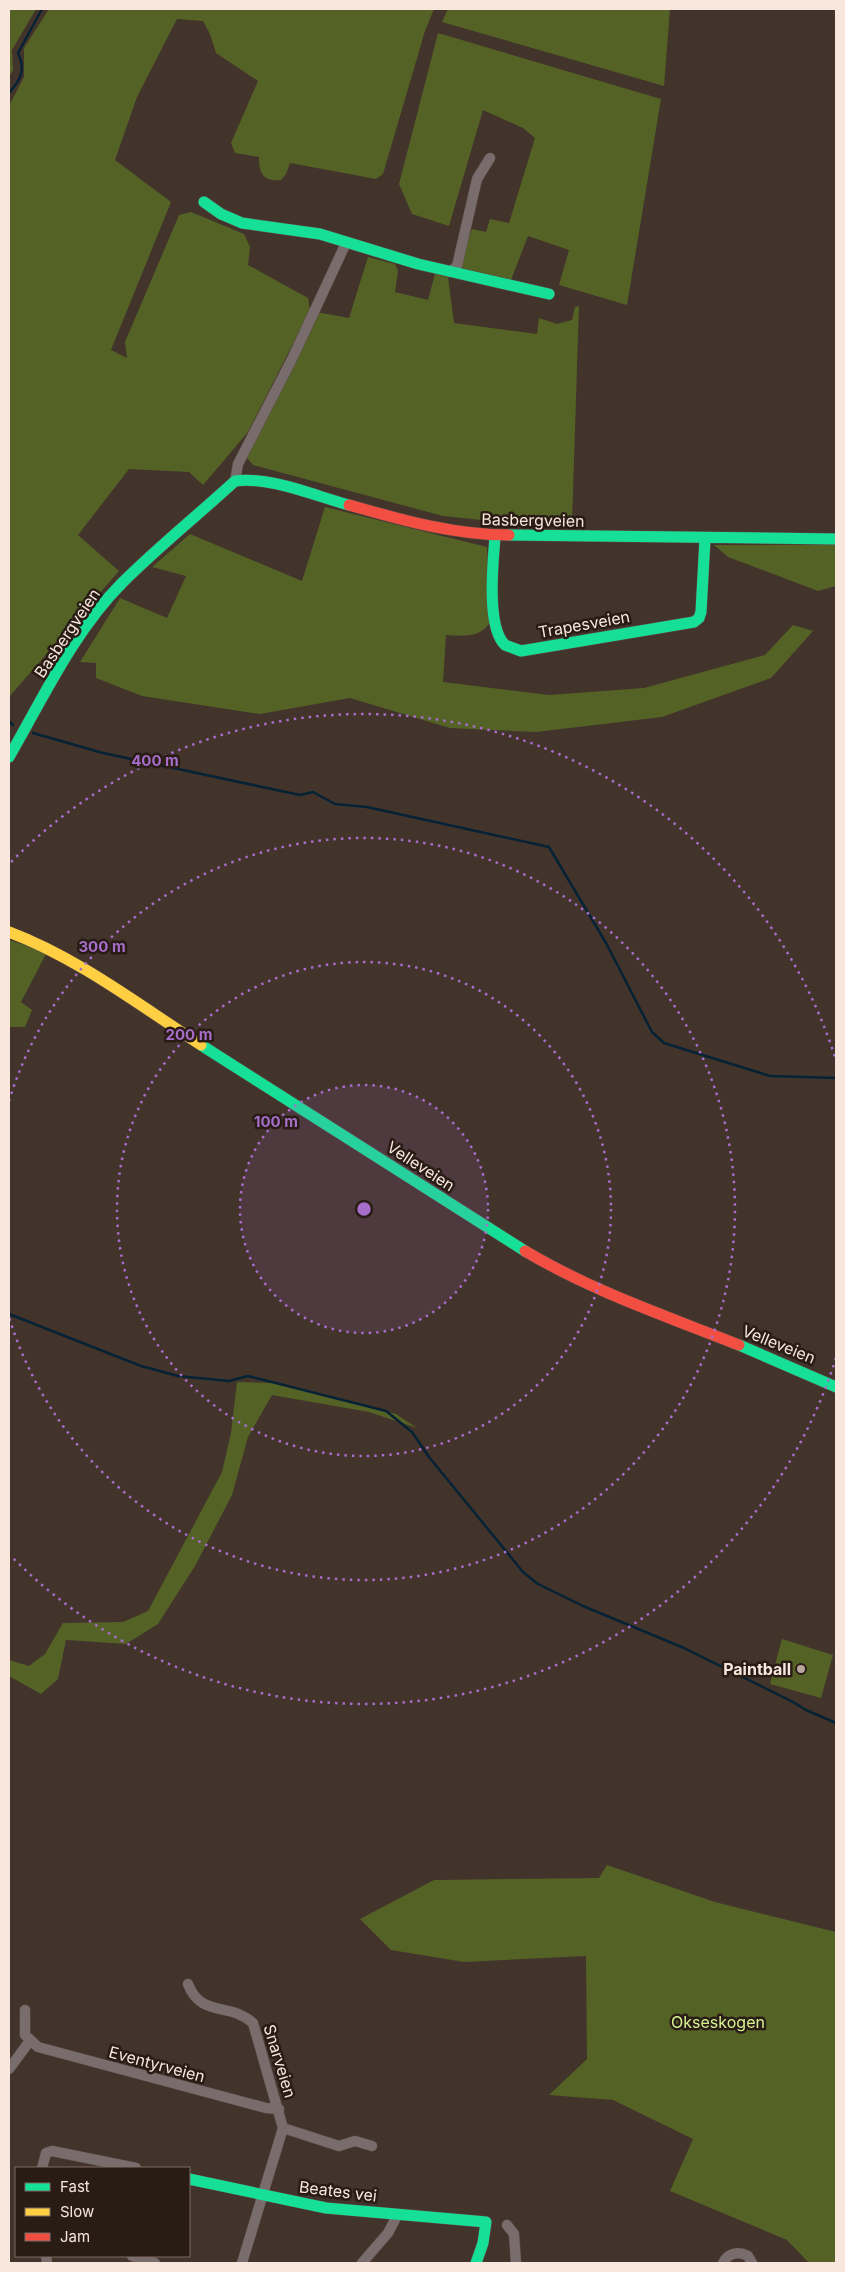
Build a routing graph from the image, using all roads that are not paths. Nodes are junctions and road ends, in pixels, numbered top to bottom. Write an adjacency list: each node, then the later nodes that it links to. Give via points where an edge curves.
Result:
1 (490, 158): 4 (street, via 477,179 457,266)
2 (204, 202): 3 (main road, via 220,214 242,223 320,234)
3 (346, 242): 4 (main road); 6 (street, via 292,359 238,464)
4 (450, 272): 5 (main road)
5 (549, 294)
6 (235, 481): 7 (main road, Basbergveien, via 263,481 432,528); 10 (main road, Basbergveien, via 107,600 70,651)
7 (495, 537): 8 (main road, Basbergveien); 8 (main road, Trapesveien, via 496,629 504,644 520,651 694,622 701,612)
8 (705, 539): 9 (main road, Basbergveien)
9 (836, 539)
10 (9, 757)
11 (9, 932): 12 (main road, Velleveien, via 46,947 79,966 555,1269 608,1294 787,1364)
12 (836, 1387)
13 (188, 1984): 17 (street, Snarveien, via 200,2003 240,2014 253,2023)
14 (25, 2010): 15 (street, via 24,2030)
15 (29, 2042): 16 (street); 17 (street, Eventyrveien, via 187,2088)
16 (9, 2069)
17 (279, 2109): 18 (street, Snarveien)
18 (283, 2128): 19 (street, via 339,2146 355,2141); 23 (street, Snarveien)
19 (372, 2146)
20 (42, 2167): 21 (street, via 46,2153 52,2151)
21 (131, 2167)
22 (190, 2179): 23 (main road, Beates vei)
23 (263, 2196): 24 (main road, Beates vei, via 326,2208); 28 (street, Snarveien)
24 (398, 2214): 29 (street, via 388,2233); 30 (main road, Beates vei, via 486,2222)
25 (507, 2225): 31 (street, via 514,2234)
26 (135, 2257): 27 (street)
27 (155, 2263)
28 (242, 2263)
29 (362, 2263)
30 (476, 2263)
31 (516, 2263)
32 (723, 2263): 33 (street, via 735,2253 748,2256)
33 (752, 2263)

